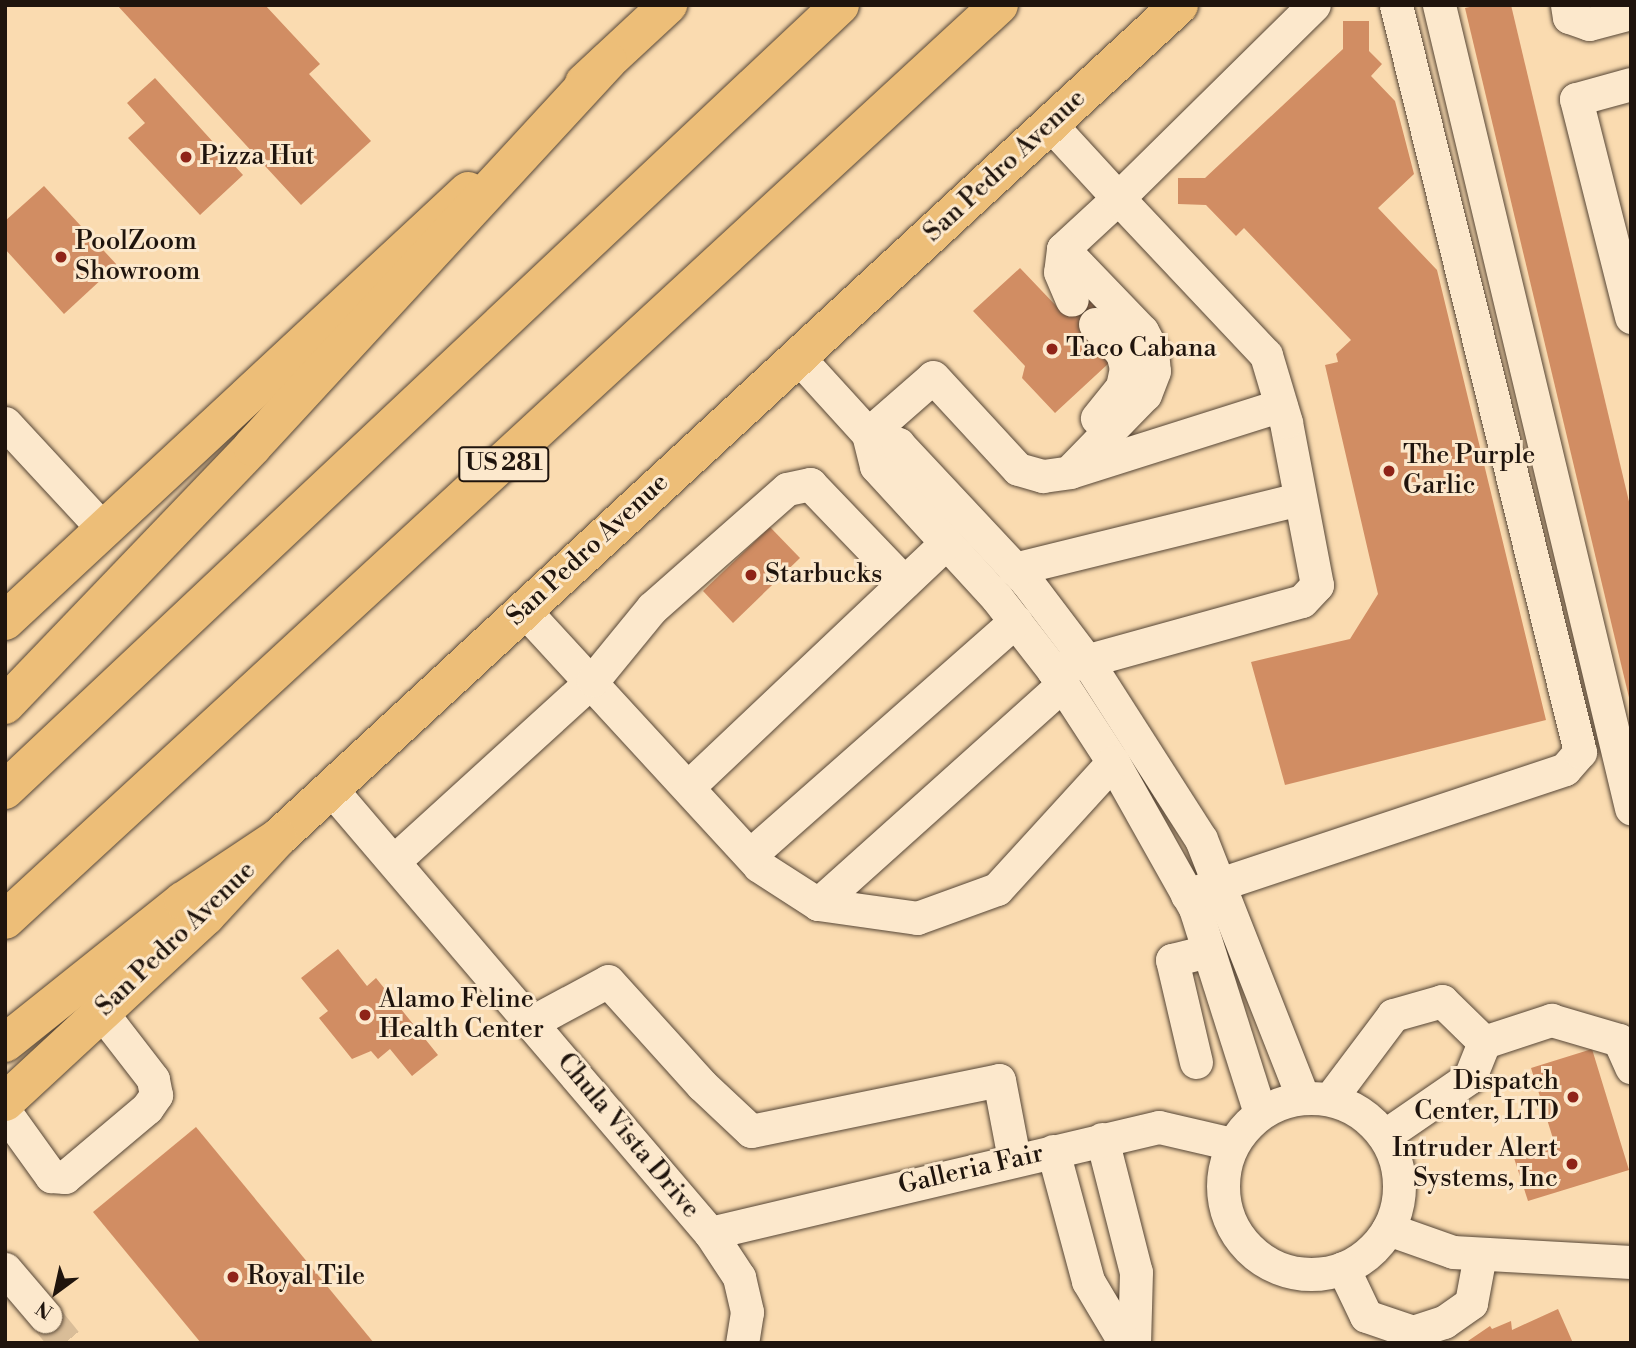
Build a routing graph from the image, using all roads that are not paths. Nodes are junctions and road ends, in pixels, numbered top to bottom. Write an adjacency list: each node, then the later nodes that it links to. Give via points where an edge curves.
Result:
1 (668, 5): 10 (main road)
2 (840, 5): 39 (main road)
3 (999, 5): 47 (main road, US 281)
4 (1179, 5): 12 (main road, San Pedro Avenue)
5 (1314, 5): 13 (street)
6 (1396, 5): 44 (street, via 1580,752 1565,769)
7 (1439, 5): 35 (street)
8 (1631, 13): 9 (street)
9 (1578, 15)
10 (608, 61): 24 (main road); 34 (main road, via 252,447)
11 (1631, 84): 16 (street, via 1576,99)
12 (1050, 124): 13 (street); 18 (main road, San Pedro Avenue)
13 (1118, 198): 14 (street); 19 (street, via 1266,355)
14 (1063, 249): 15 (street, via 1060,272); 22 (street, via 1142,331 1152,351 1154,371 1145,394)
15 (1072, 300)
16 (1631, 317)
17 (1095, 324): 22 (street, via 1122,353 1126,368 1122,387)
18 (798, 357): 21 (street); 28 (main road, San Pedro Avenue)
19 (1280, 405): 22 (street); 23 (street)
20 (5, 423): 24 (street)
21 (868, 434): 22 (street, via 933,376 1018,469); 25 (street, via 876,466); 26 (street, via 898,444)
22 (1057, 474)
23 (1300, 499): 26 (street); 31 (street, via 1317,585 1302,601)
24 (103, 529): 29 (main road)
25 (946, 543): 27 (street); 30 (street)
26 (1014, 569): 31 (street)
27 (904, 582): 33 (street, via 810,484 787,489 652,608); 37 (street)
28 (523, 609): 33 (street); 38 (main road, San Pedro Avenue)
29 (5, 621)
30 (1015, 621): 32 (street); 42 (street)
31 (1087, 661): 32 (street); 44 (street, via 1201,839)
32 (1057, 677): 36 (street); 46 (street)
33 (593, 680): 37 (street); 43 (street)
34 (5, 705)
35 (1625, 760): 40 (street)
36 (1113, 762): 45 (street); 46 (street, via 997,889 917,918)
37 (688, 787): 42 (street)
38 (331, 789): 41 (main road, San Pedro Avenue); 43 (street, Chula Vista Drive)
39 (5, 790)
40 (1631, 808)
41 (278, 838): 49 (main road, San Pedro Avenue, via 206,916); 52 (main road, via 183,901)
42 (750, 855): 46 (street)
43 (395, 860): 50 (street, Chula Vista Drive)
44 (1219, 884): 45 (street); 55 (street)
45 (1187, 895): 48 (street)
46 (818, 904)
47 (5, 920)
48 (1209, 951): 53 (street, via 1172,960); 58 (street)
49 (102, 1013): 56 (main road, San Pedro Avenue); 57 (street, via 153,1079 156,1095 148,1108 65,1177 51,1176)
50 (531, 1022): 63 (street, via 608,981 702,1085 751,1131 999,1080); 65 (street, Chula Vista Drive)
51 (1484, 1042): 54 (street, via 1551,1020 1619,1040); 55 (street, via 1442,1001 1393,1015); 59 (street, via 1470,1077)
52 (5, 1043)
53 (1196, 1062)
54 (1631, 1067)
55 (1317, 1099): 58 (street); 59 (street, via 1356,1110)
56 (5, 1102)
57 (5, 1112)
58 (1260, 1113): 61 (street)
59 (1384, 1136): 64 (street, via 1399,1176 1398,1203)
60 (1102, 1139): 61 (street, Galleria Fair, via 1159,1127); 62 (street, Galleria Fair); 73 (street, via 1136,1272)
61 (1232, 1144): 68 (street, via 1223,1173 1224,1203 1235,1232 1283,1270 1313,1275)
62 (1053, 1151): 63 (street, Galleria Fair); 72 (street, via 1088,1281)
63 (1014, 1159): 65 (street, Galleria Fair)
64 (1388, 1229): 66 (street, via 1453,1252); 68 (street, via 1369,1253)
65 (710, 1233): 71 (street, Chula Vista Drive, via 739,1277 747,1312)
66 (1480, 1255): 67 (street); 68 (street, via 1471,1303 1444,1322 1413,1332 1366,1316)
67 (1631, 1262)
68 (1343, 1268)
69 (5, 1269): 70 (street)
70 (45, 1316)
71 (743, 1343)
72 (1125, 1343)
73 (1134, 1343)

